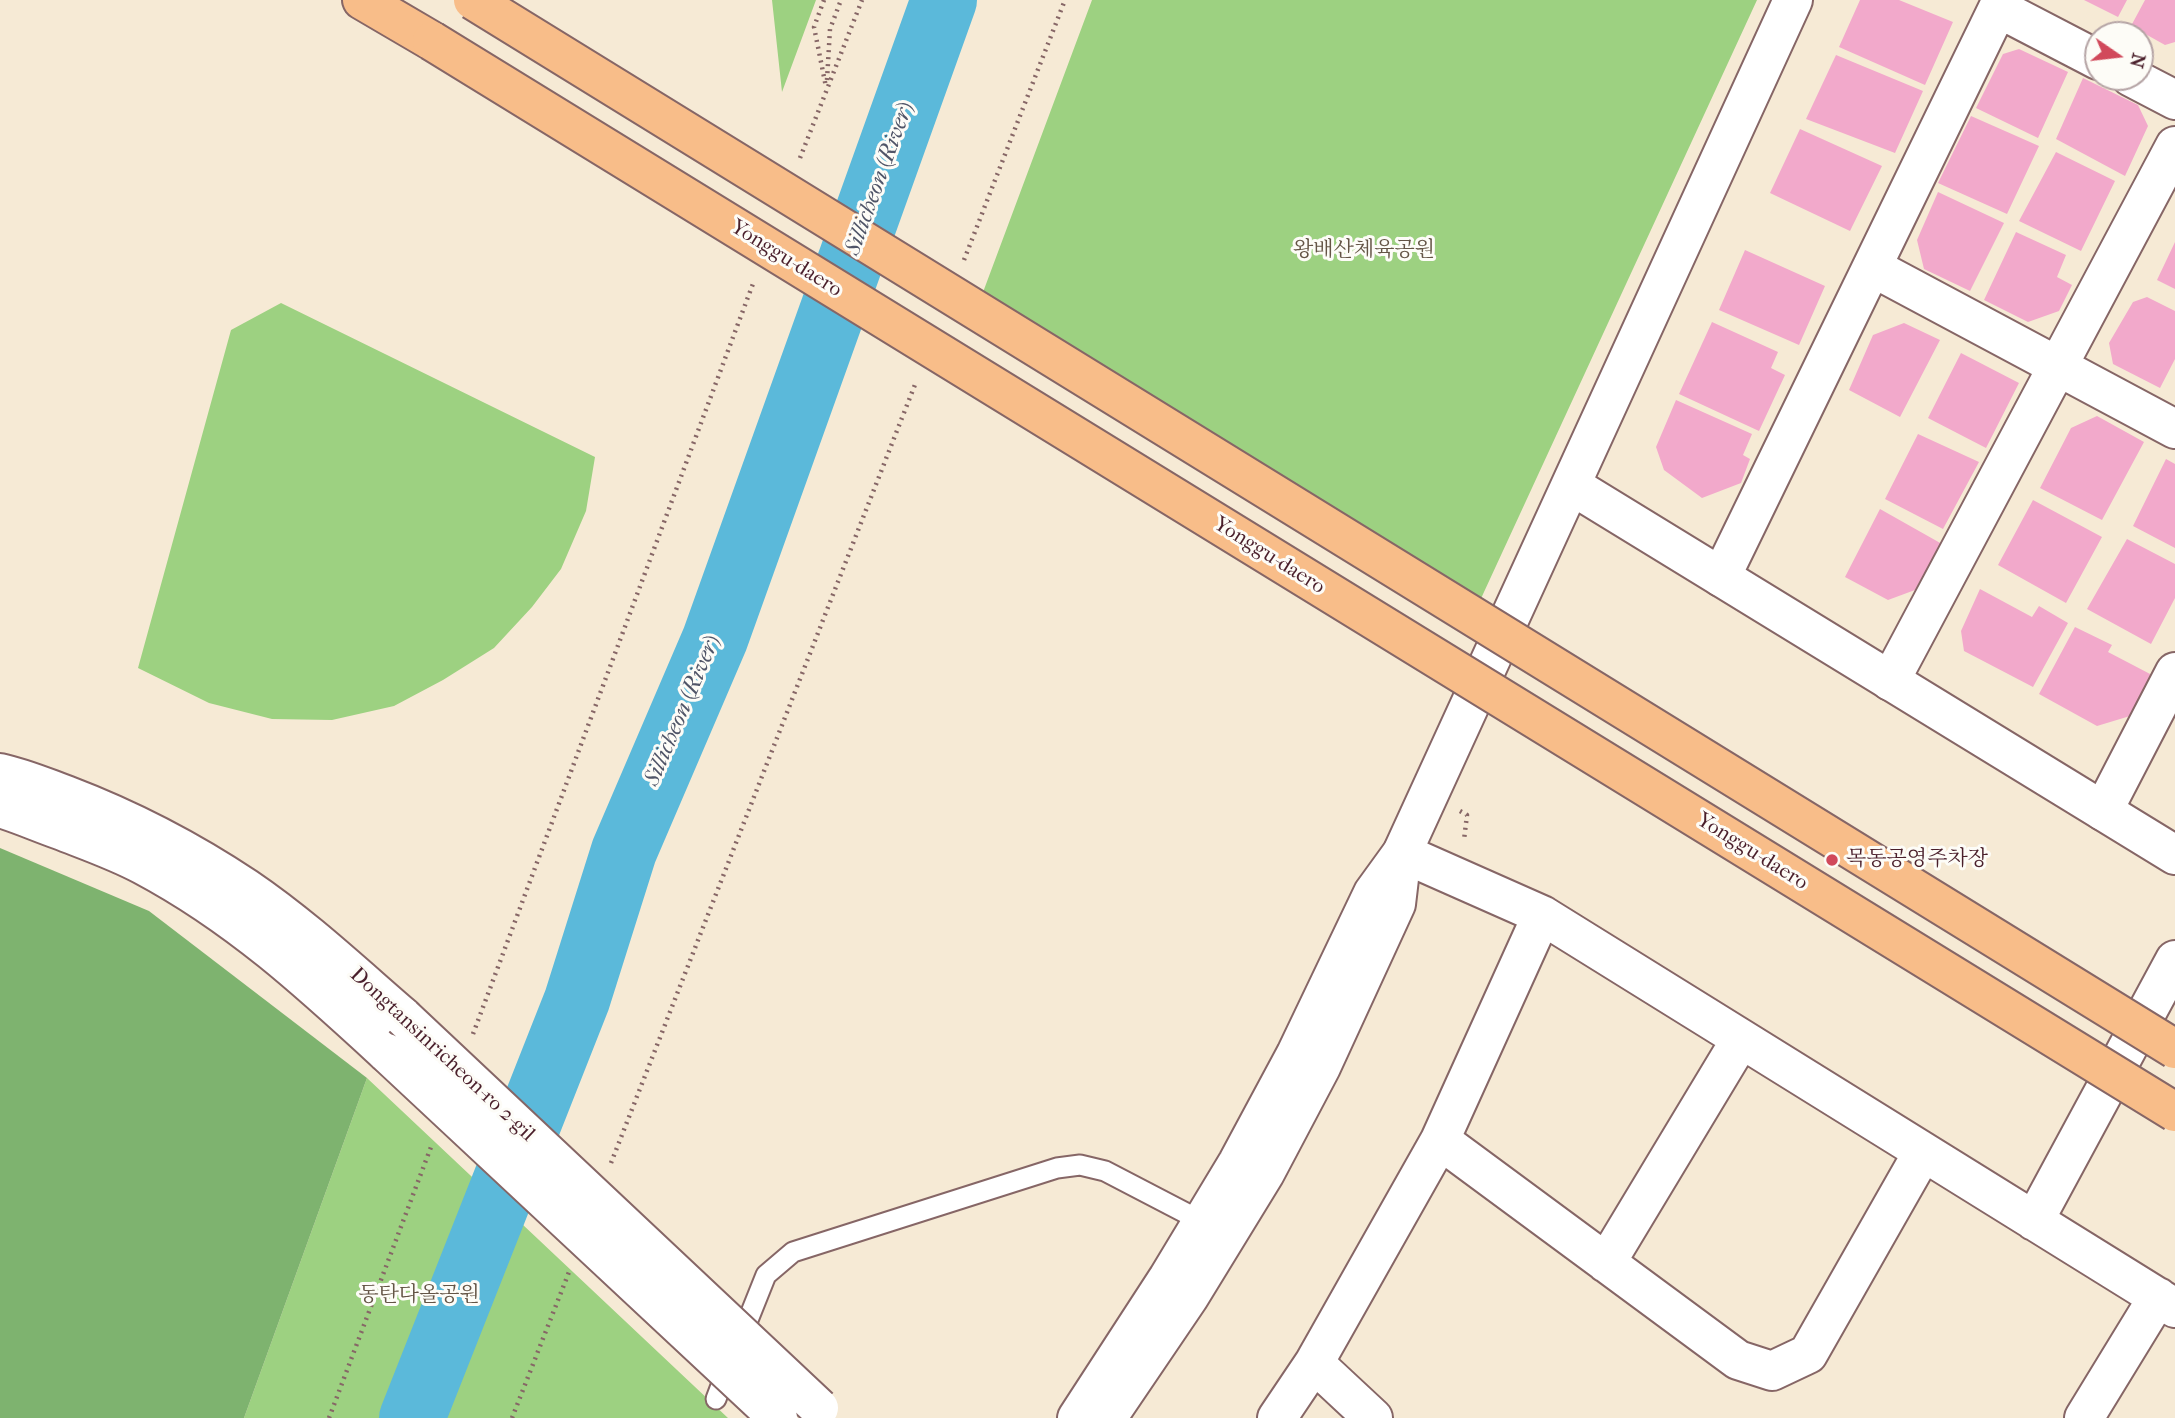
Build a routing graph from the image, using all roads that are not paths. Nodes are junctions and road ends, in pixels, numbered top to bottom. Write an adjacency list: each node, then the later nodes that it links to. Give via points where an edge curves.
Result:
1 (362, 0): 24 (highway, Yonggu-daero, bridge)
2 (473, 0): 23 (highway, bridge)
3 (1793, 0): 11 (street)
4 (2084, 53): 8 (street, via 1998,8)
5 (2154, 89): 6 (street)
6 (2175, 100)
7 (2175, 146): 9 (street)
8 (1872, 267): 9 (street); 12 (street)
9 (2058, 366): 10 (street); 14 (street)
10 (2175, 429)
11 (1571, 485): 12 (street); 18 (street)
12 (1721, 577): 14 (street)
13 (2175, 672): 17 (street)
14 (1890, 681): 17 (street)
15 (0, 773): 33 (street, Dongtansinricheon-ro 2-gil, bridge, via 155,833 234,881 319,944 403,1017)
16 (0, 808): 34 (street, Dongtansinricheon-ro 2-gil, bridge, via 141,864 227,917 285,961)
17 (2103, 811): 19 (street)
18 (1402, 853): 20 (street); 28 (street, via 1373,893 1296,1054); 36 (street, via 1396,904 1321,1067 1265,1173)
19 (2175, 855)
20 (1542, 915): 22 (street); 25 (street)
21 (2175, 960): 27 (street)
22 (1741, 1039): 26 (street); 29 (street)
23 (2175, 1049)
24 (2175, 1112)
25 (1440, 1140): 29 (street); 31 (street)
26 (1923, 1152): 27 (street); 29 (street, via 1808,1354 1772,1371 1738,1360)
27 (2035, 1221): 30 (street)
28 (1203, 1222): 32 (lane, via 1105,1171 1080,1165 1057,1168 793,1252 766,1275); 35 (street)
29 (1606, 1262)
30 (2166, 1303): 39 (street)
31 (1314, 1363): 37 (street); 38 (street)
32 (716, 1399)
33 (824, 1413)
34 (778, 1418)
35 (1077, 1418)
36 (1107, 1418)
37 (1277, 1418)
38 (1373, 1418)
39 (2084, 1418)

